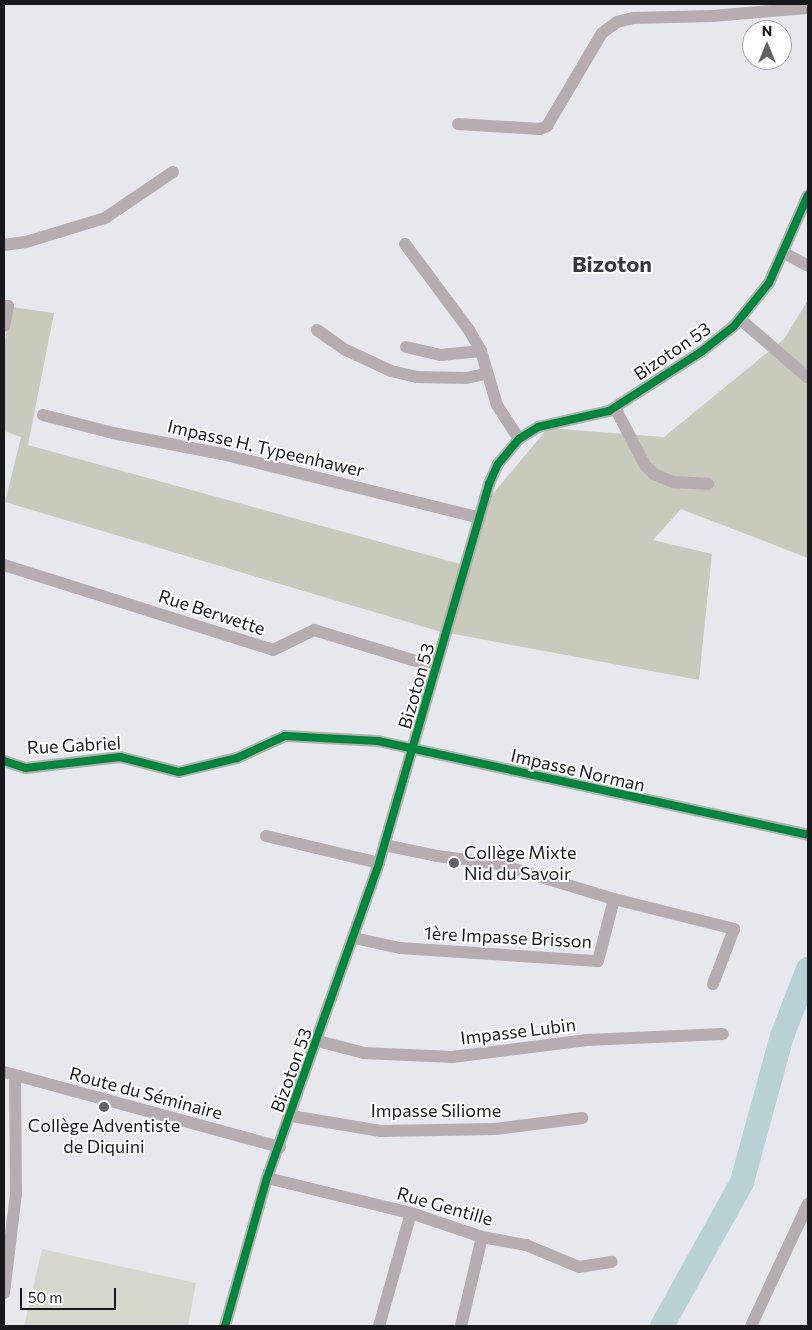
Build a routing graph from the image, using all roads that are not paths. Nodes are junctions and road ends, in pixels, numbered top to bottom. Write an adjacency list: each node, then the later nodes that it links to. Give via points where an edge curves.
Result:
1 (808, 8): 2 (street, via 712,16 633,18 617,22 602,33 547,126 540,129)
2 (458, 124)
3 (173, 172): 6 (street, via 105,218 26,242)
4 (808, 194): 7 (street, Bizoton 53)
5 (404, 244): 14 (street)
6 (4, 245)
7 (784, 253): 8 (street); 10 (street, Bizoton 53, via 770,283)
8 (808, 266)
9 (4, 306): 11 (street, via 8,306)
10 (740, 319): 16 (street); 17 (street, Bizoton 53, via 701,352)
11 (4, 326)
12 (317, 330): 15 (street, via 346,350 391,371 417,377 466,378)
13 (406, 347): 14 (street, via 441,355)
14 (481, 351): 15 (street)
15 (485, 374): 19 (street, via 505,422)
16 (808, 378)
17 (614, 408): 19 (street, Bizoton 53, via 538,427); 20 (street, via 646,466 654,474 673,482)
18 (43, 415): 21 (street, Impasse H. Typeenhawer, via 113,433 222,454)
19 (519, 438): 21 (street, Bizoton 53, via 498,464)
20 (708, 484)
21 (480, 518): 23 (street, Bizoton 53)
22 (4, 565): 23 (street, Rue Berwette, via 273,650 314,630)
23 (436, 668): 25 (street, Bizoton 53)
24 (378, 741): 25 (street, Impasse Norman); 26 (street, Rue Gabriel, via 285,736 237,758 179,772 120,757 26,768)
25 (413, 750): 27 (street, Impasse Norman); 29 (street, Bizoton 53)
26 (4, 761)
27 (808, 835)
28 (266, 836): 30 (street)
29 (384, 845): 30 (street, Bizoton 53); 31 (street, via 498,864)
30 (379, 863): 32 (street, Bizoton 53)
31 (614, 899): 32 (street, 1ère Impasse Brisson, via 598,961 400,948); 33 (street, via 734,929)
32 (354, 938): 35 (street, Bizoton 53)
33 (713, 984)
34 (723, 1034): 35 (street, Impasse Lubin, via 587,1040 452,1057 364,1053)
35 (318, 1042): 37 (street, Bizoton 53)
36 (10, 1074): 39 (street, Route du Séminaire); 46 (street, via 16,1194)
37 (291, 1116): 38 (street, Impasse Siliome, via 381,1131 495,1129); 39 (street, Bizoton 53)
38 (582, 1118)
39 (280, 1147): 40 (street, Bizoton 53)
40 (267, 1178): 42 (street, Rue Gentille); 47 (street, Bizoton 53)
41 (808, 1204): 43 (street)
42 (411, 1213): 44 (street, Rue Gentille); 48 (street)
43 (803, 1227): 50 (street)
44 (482, 1237): 45 (street, Rue Gentille, via 526,1245 579,1266); 49 (street)
45 (612, 1262)
46 (4, 1293)
47 (225, 1326)
48 (379, 1326)
49 (461, 1326)
50 (751, 1326)

